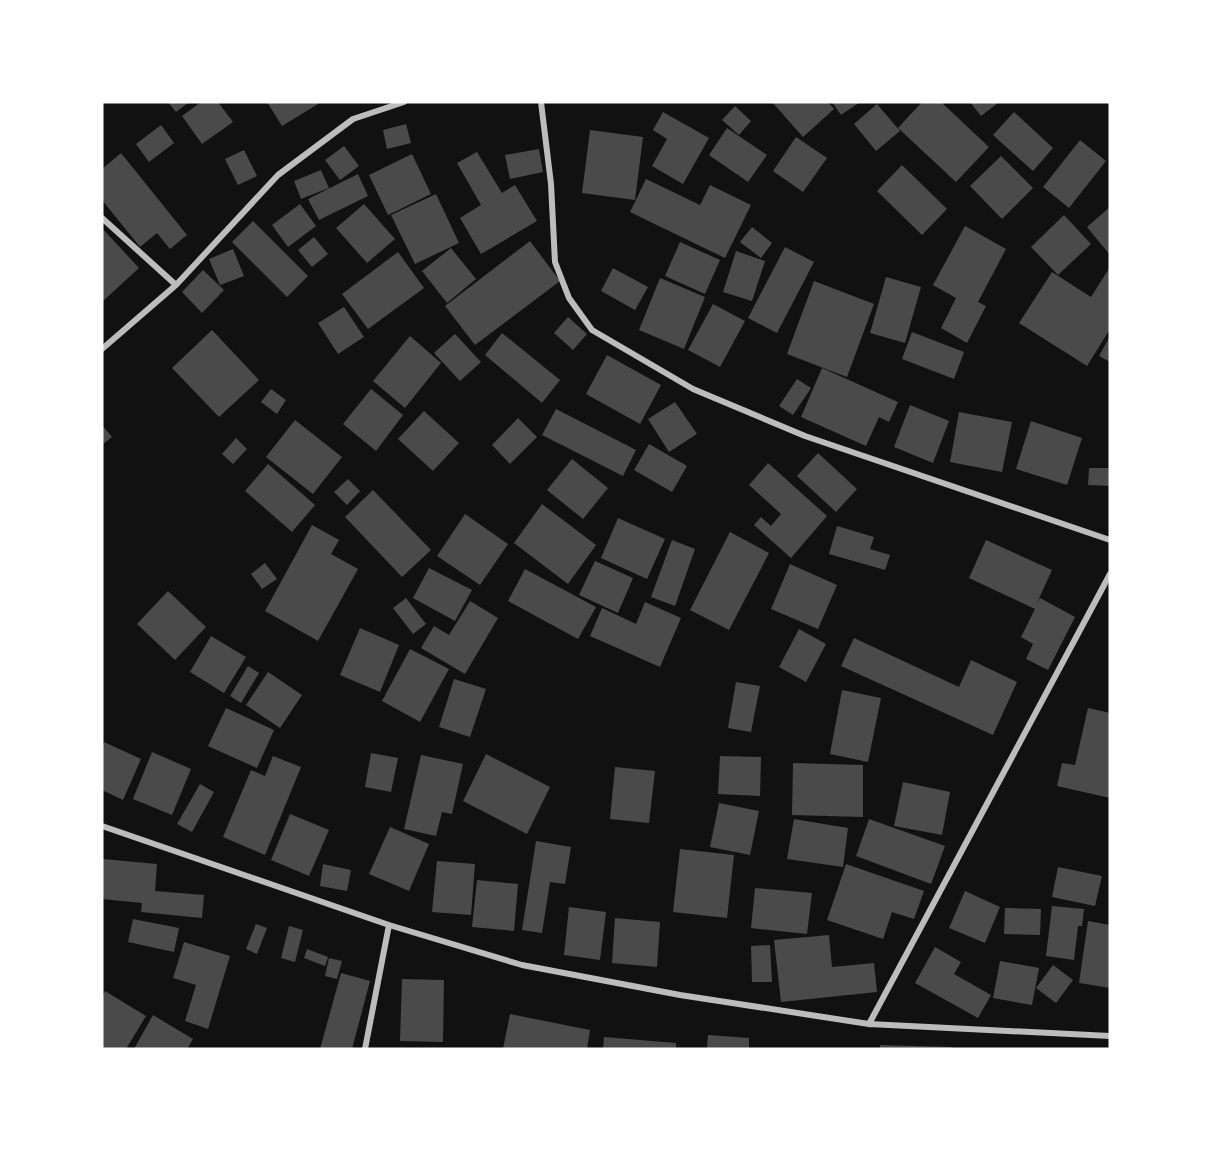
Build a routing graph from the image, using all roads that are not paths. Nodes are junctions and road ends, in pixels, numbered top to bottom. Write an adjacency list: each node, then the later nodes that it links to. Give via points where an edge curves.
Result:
1 (404, 102): 4 (street, via 353,119 278,175)
2 (541, 102): 6 (street, via 555,262 568,298 592,330 693,389 805,436)
3 (102, 218): 4 (street)
4 (176, 285): 5 (street)
5 (102, 349)
6 (1110, 540)
7 (1110, 574): 10 (street)
8 (102, 826): 9 (street)
9 (389, 926): 10 (street, via 522,965 680,995); 12 (street)
10 (869, 1024): 11 (street)
11 (1110, 1036)
12 (365, 1049)

